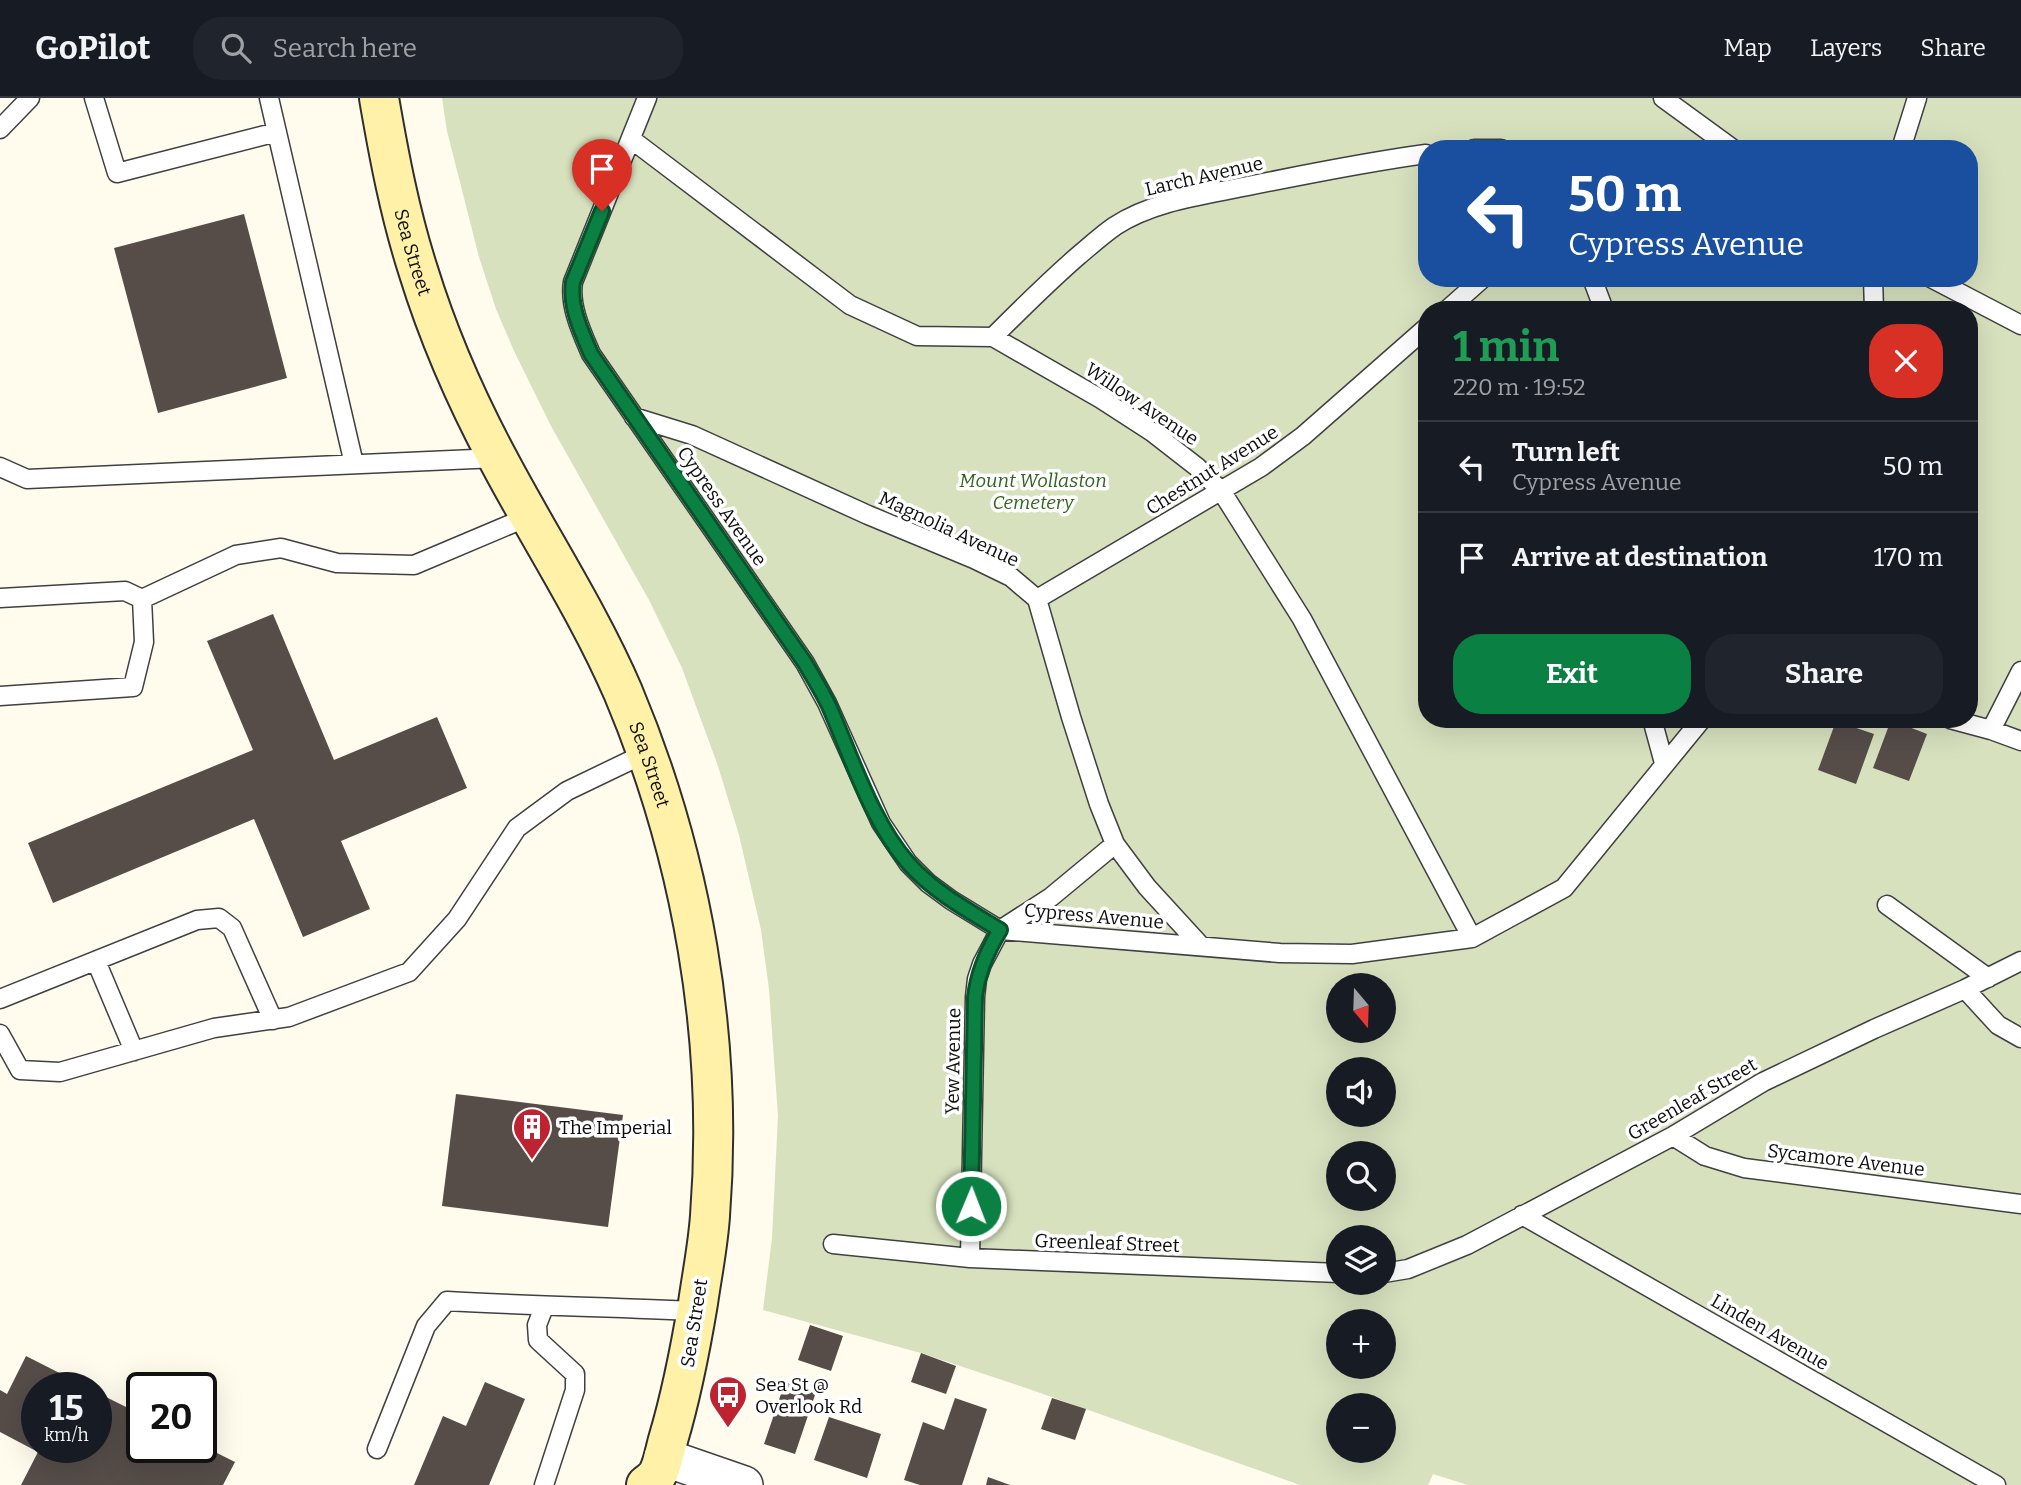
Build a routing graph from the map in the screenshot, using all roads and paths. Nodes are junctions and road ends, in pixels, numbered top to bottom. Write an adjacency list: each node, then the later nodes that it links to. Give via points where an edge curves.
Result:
1 (30, 98): 8 (lane)
2 (94, 98): 9 (lane, via 117,173)
3 (269, 98): 9 (lane)
4 (379, 98): 23 (main road, Sea Street, via 416,266 454,368)
5 (647, 98): 10 (lane, Cypress Avenue)
6 (1663, 98): 11 (lane)
7 (1917, 98): 12 (lane)
8 (0, 130)
9 (277, 132): 24 (lane)
10 (631, 139): 21 (lane, Willow Avenue, via 850,305 917,336); 22 (lane, Cypress Avenue, via 572,291 591,354)
11 (1721, 140)
12 (1904, 140)
13 (1418, 156): 21 (lane, Larch Avenue, via 1215,193 1135,215 1107,232)
14 (1473, 287): 16 (lane)
15 (1948, 287): 17 (lane)
16 (1457, 301)
17 (1975, 301)
18 (1978, 303): 19 (lane)
19 (2021, 325)
20 (1418, 335): 26 (lane, Chestnut Avenue, via 1303,436)
21 (993, 337): 26 (lane, Willow Avenue, via 1152,432)
22 (634, 417): 30 (lane, Magnolia Avenue, via 692,435 974,559 1011,577); 42 (lane, Cypress Avenue, via 805,663 881,823 908,863 951,900)
23 (497, 458): 24 (lane); 27 (main road, Sea Street)
24 (354, 464): 25 (lane, via 27,479)
25 (0, 467)
26 (1222, 492): 30 (lane, Chestnut Avenue); 43 (lane, Willow Avenue, via 1302,619)
27 (530, 516): 29 (lane, via 414,565 337,563 281,548 236,555); 38 (main road, Sea Street, via 589,620)
28 (0, 598): 29 (lane, via 125,590)
29 (142, 599): 32 (lane, via 144,642 133,687)
30 (1037, 599): 40 (lane)
31 (2021, 671): 36 (lane)
32 (0, 696)
33 (1978, 727): 36 (lane)
34 (1654, 728): 39 (lane)
35 (1694, 728): 39 (lane, Cypress Avenue)
36 (1991, 730): 37 (lane)
37 (2021, 741)
38 (646, 753): 50 (lane, via 566,791 517,828 457,919 409,972); 62 (main road, Sea Street, via 682,868 702,970 710,1043 711,1205)
39 (1664, 763): 43 (lane, Cypress Avenue, via 1564,888)
40 (1115, 844): 42 (lane, Yew Avenue, via 1051,897); 44 (lane, via 1147,887)
41 (1887, 905): 47 (lane)
42 (1000, 930): 44 (lane, Cypress Avenue); 58 (lane, Yew Avenue, via 982,964 975,997)
43 (1472, 938): 44 (lane, Cypress Avenue, via 1352,954)
44 (1202, 946)
45 (96, 961): 49 (lane); 50 (lane, via 197,919 219,918 232,928); 53 (lane)
46 (2021, 961): 47 (lane, Greenleaf Street)
47 (1988, 978): 48 (lane, Greenleaf Street)
48 (1965, 989): 52 (lane, via 1998,1026); 54 (lane, Greenleaf Street, via 1763,1082)
49 (0, 999)
50 (272, 1020): 53 (lane, via 214,1028)
51 (0, 1034): 53 (lane, via 20,1070 60,1072)
52 (2021, 1038)
53 (134, 1051)
54 (1673, 1136): 55 (lane, Sycamore Avenue, via 1705,1156 1744,1168); 56 (lane, Greenleaf Street)
55 (2021, 1203)
56 (1522, 1215): 59 (lane, Greenleaf Street, via 1467,1245); 67 (lane, Linden Avenue)
57 (833, 1244): 58 (lane, Greenleaf Street)
58 (970, 1258): 60 (lane, Greenleaf Street)
59 (1396, 1271)
60 (1326, 1272)
61 (544, 1307): 62 (lane); 63 (lane, via 447,1301 426,1326); 65 (lane, via 537,1325 538,1340 575,1374 575,1390)
62 (696, 1311): 64 (main road, Sea Street, via 682,1392)
63 (377, 1449)
64 (656, 1475): 66 (street)
65 (544, 1485)
66 (744, 1485)
67 (1996, 1485)

